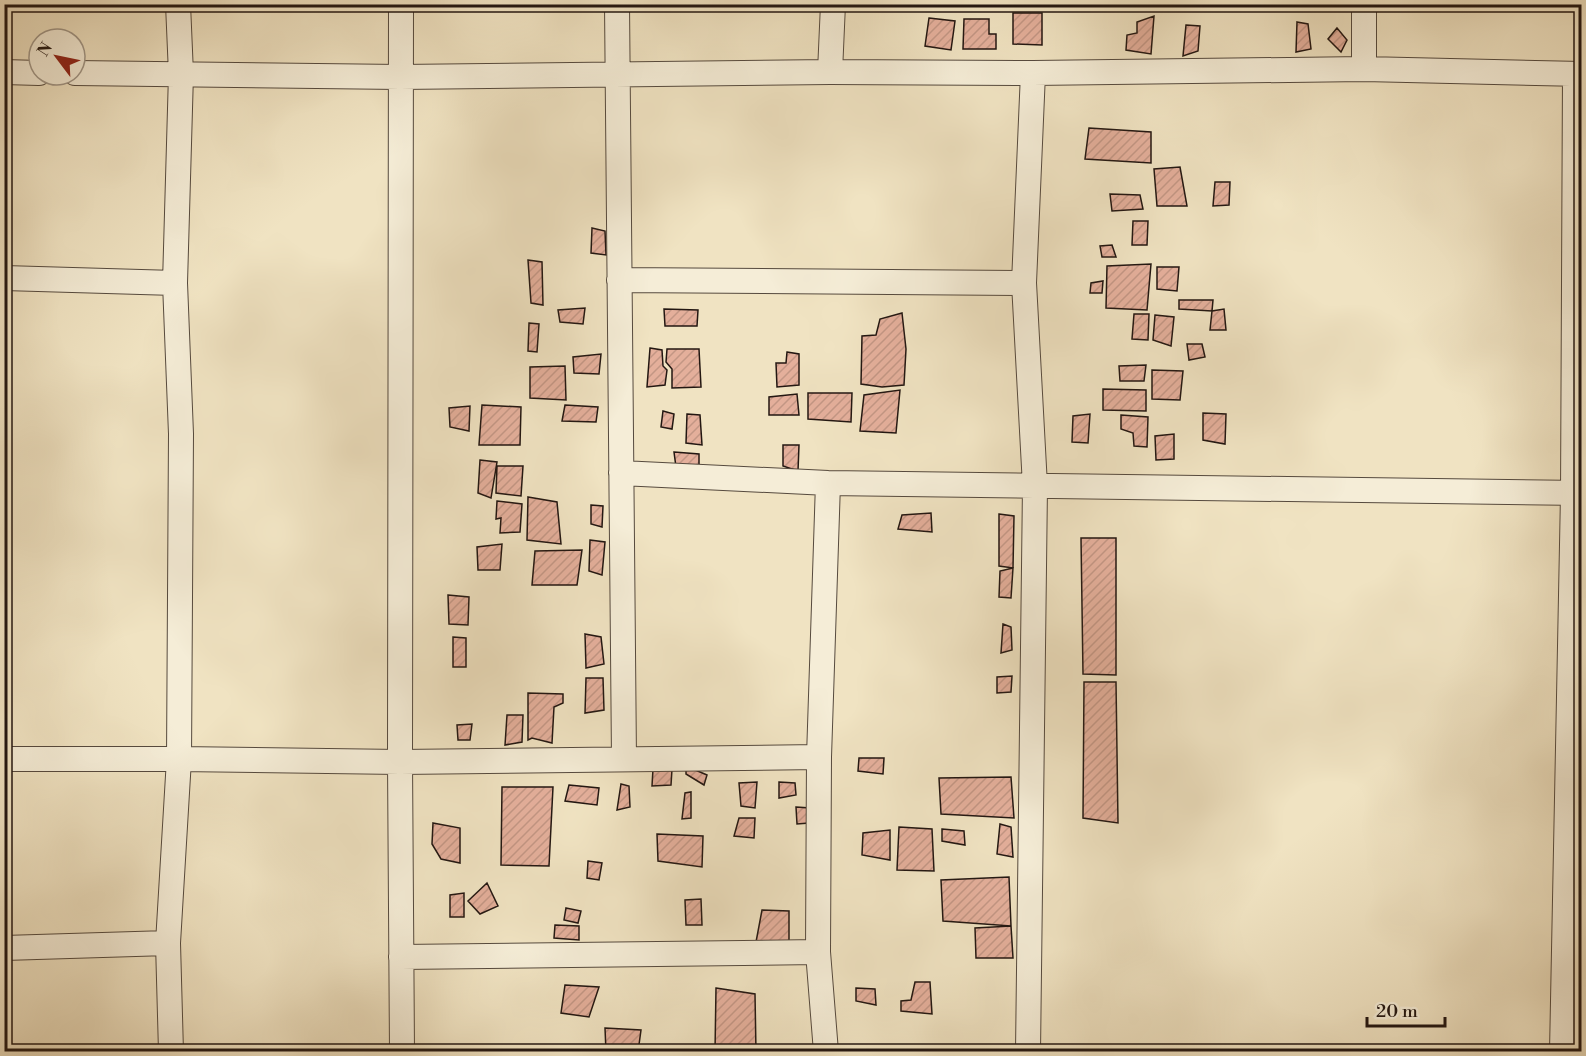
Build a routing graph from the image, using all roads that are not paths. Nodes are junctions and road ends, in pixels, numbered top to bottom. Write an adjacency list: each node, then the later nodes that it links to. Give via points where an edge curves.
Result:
1 (178, 4): 11 (street)
2 (401, 4): 15 (street)
3 (617, 4): 14 (street)
4 (833, 4): 8 (street)
5 (1364, 4): 6 (street)
6 (1364, 69): 12 (street); 13 (street)
7 (4, 72): 9 (street)
8 (830, 72): 12 (street); 14 (street)
9 (27, 73)
10 (87, 73): 11 (street)
11 (181, 74): 15 (street); 18 (street)
12 (1033, 74): 19 (street)
13 (1578, 74): 23 (street)
14 (617, 75): 15 (street); 17 (street)
15 (400, 77): 28 (street)
16 (4, 278): 18 (street)
17 (620, 280): 19 (street); 20 (street)
18 (175, 283): 26 (street, via 181,434)
19 (1024, 283): 22 (street)
20 (621, 473): 21 (street); 27 (street)
21 (828, 483): 22 (street); 24 (street)
22 (1035, 486): 23 (street); 36 (street)
23 (1577, 494): 37 (street)
24 (819, 757): 27 (street); 31 (street)
25 (4, 759): 26 (street)
26 (179, 759): 28 (street); 29 (street)
27 (624, 759): 28 (street)
28 (400, 762): 32 (street)
29 (168, 944): 30 (street); 33 (street)
30 (4, 948)
31 (818, 952): 32 (street); 35 (street)
32 (401, 957): 34 (street)
33 (171, 1052)
34 (402, 1052)
35 (826, 1052)
36 (1028, 1052)
37 (1562, 1052)

